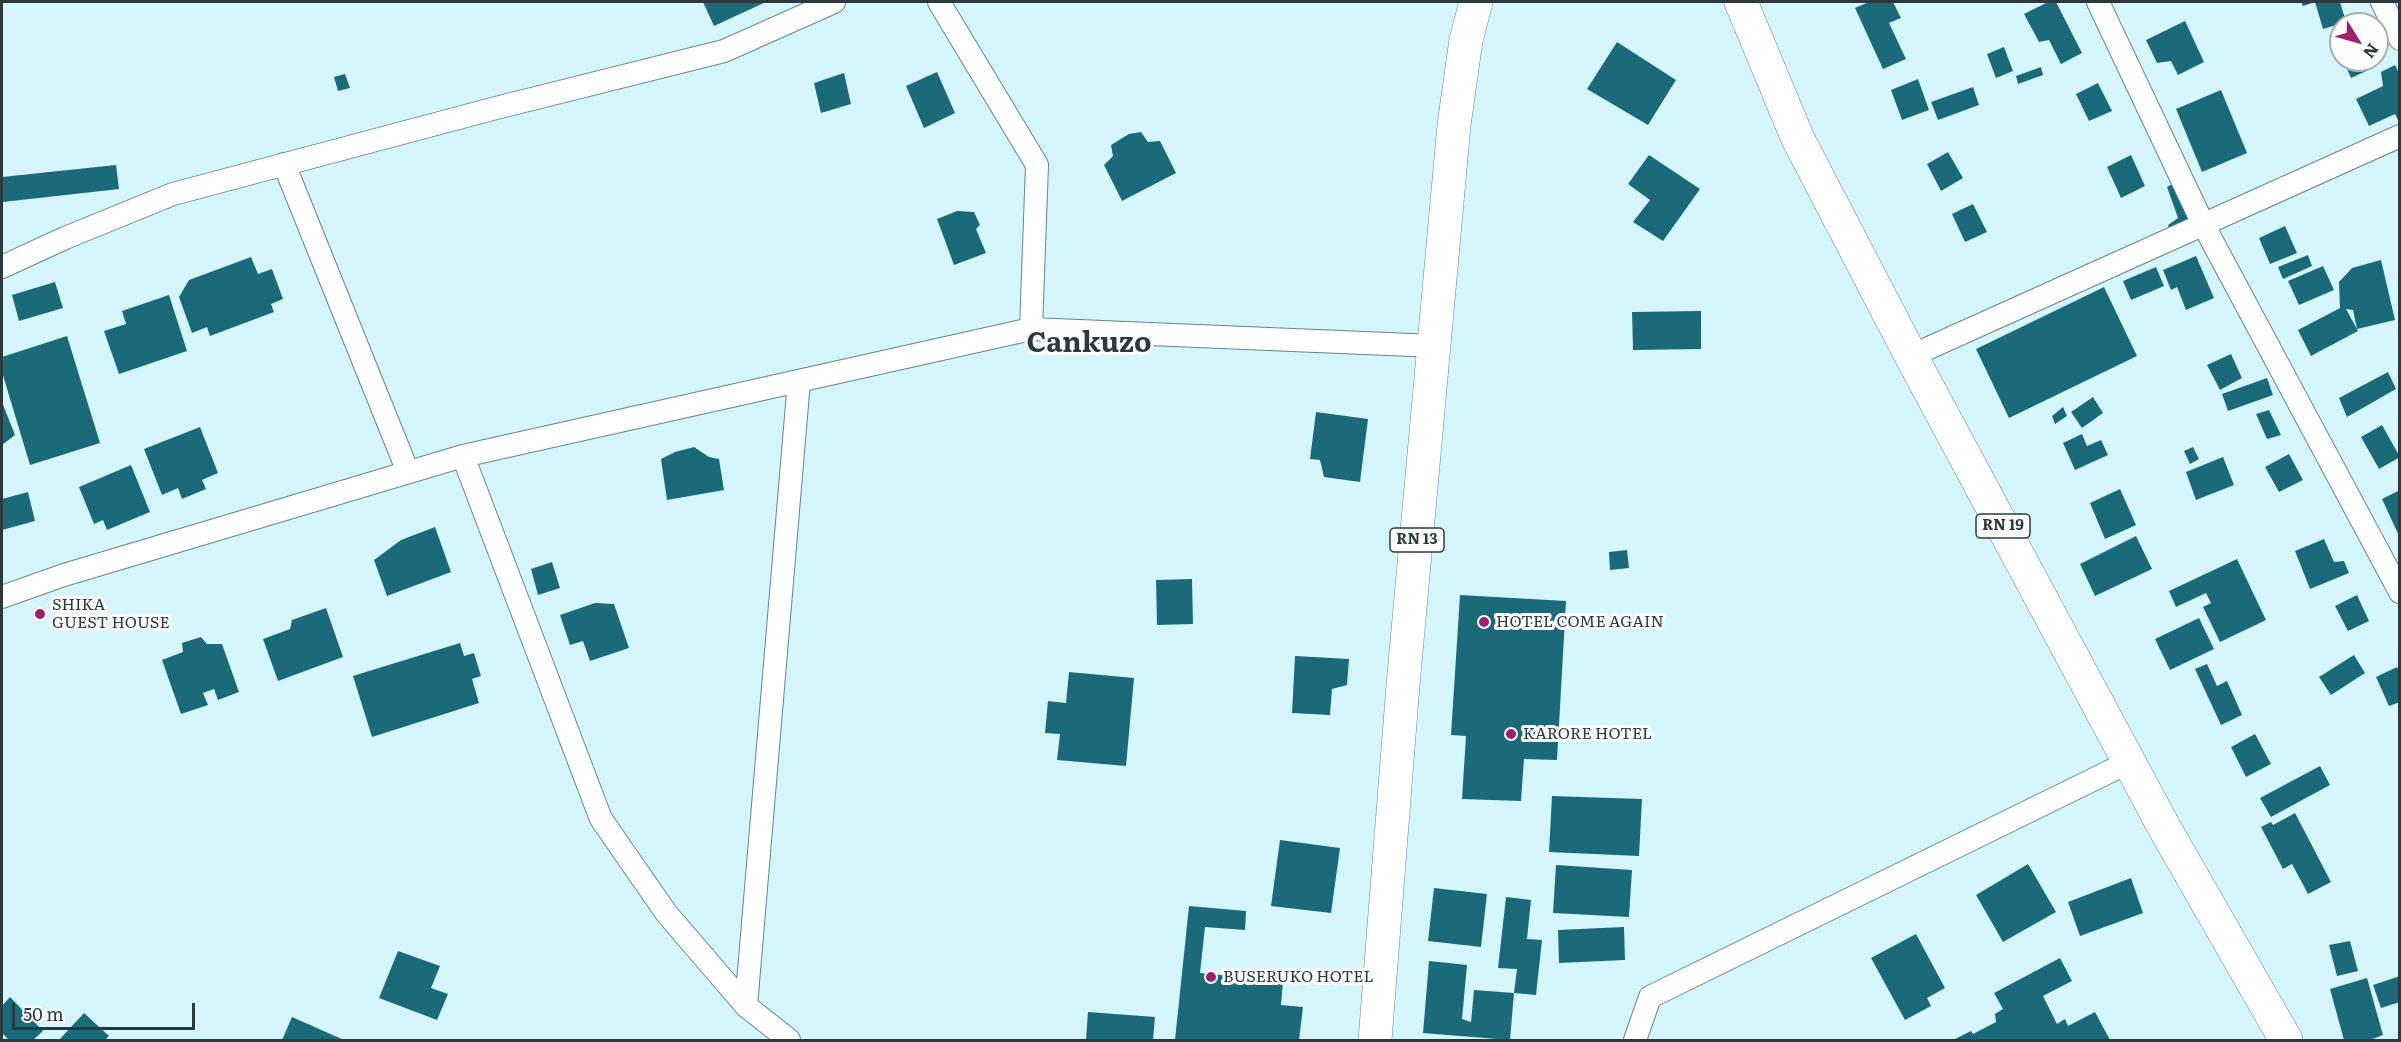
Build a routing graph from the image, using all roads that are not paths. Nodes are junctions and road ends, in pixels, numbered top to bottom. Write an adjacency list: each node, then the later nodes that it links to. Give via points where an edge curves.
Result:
1 (834, 2): 11 (street, via 724,51)
2 (939, 2): 14 (street, via 1037,165)
3 (1476, 2): 9 (main road, RN 13)
4 (1482, 2): 9 (main road, RN 13)
5 (1741, 2): 16 (main road, RN 19, via 1798,139)
6 (2098, 2): 12 (street)
7 (2382, 2): 8 (street)
8 (2400, 39)
9 (1466, 40): 15 (main road, RN 13, via 1454,126)
10 (2400, 136): 12 (street)
11 (284, 164): 13 (street, via 173,194); 19 (street)
12 (2203, 224): 16 (street); 20 (street)
13 (2, 267)
14 (1031, 329): 15 (street); 17 (street)
15 (1435, 346): 25 (main road, RN 13)
16 (1911, 356): 22 (main road, RN 19)
17 (799, 381): 18 (street); 23 (street)
18 (463, 456): 19 (street); 23 (street, via 601,819 666,914)
19 (408, 471): 21 (street)
20 (2400, 592)
21 (2, 597)
22 (2129, 762): 26 (street, via 1650,997); 27 (main road, RN 19)
23 (746, 1006): 24 (street)
24 (789, 1041)
25 (1374, 1041)
26 (1635, 1041)
27 (2286, 1041)

